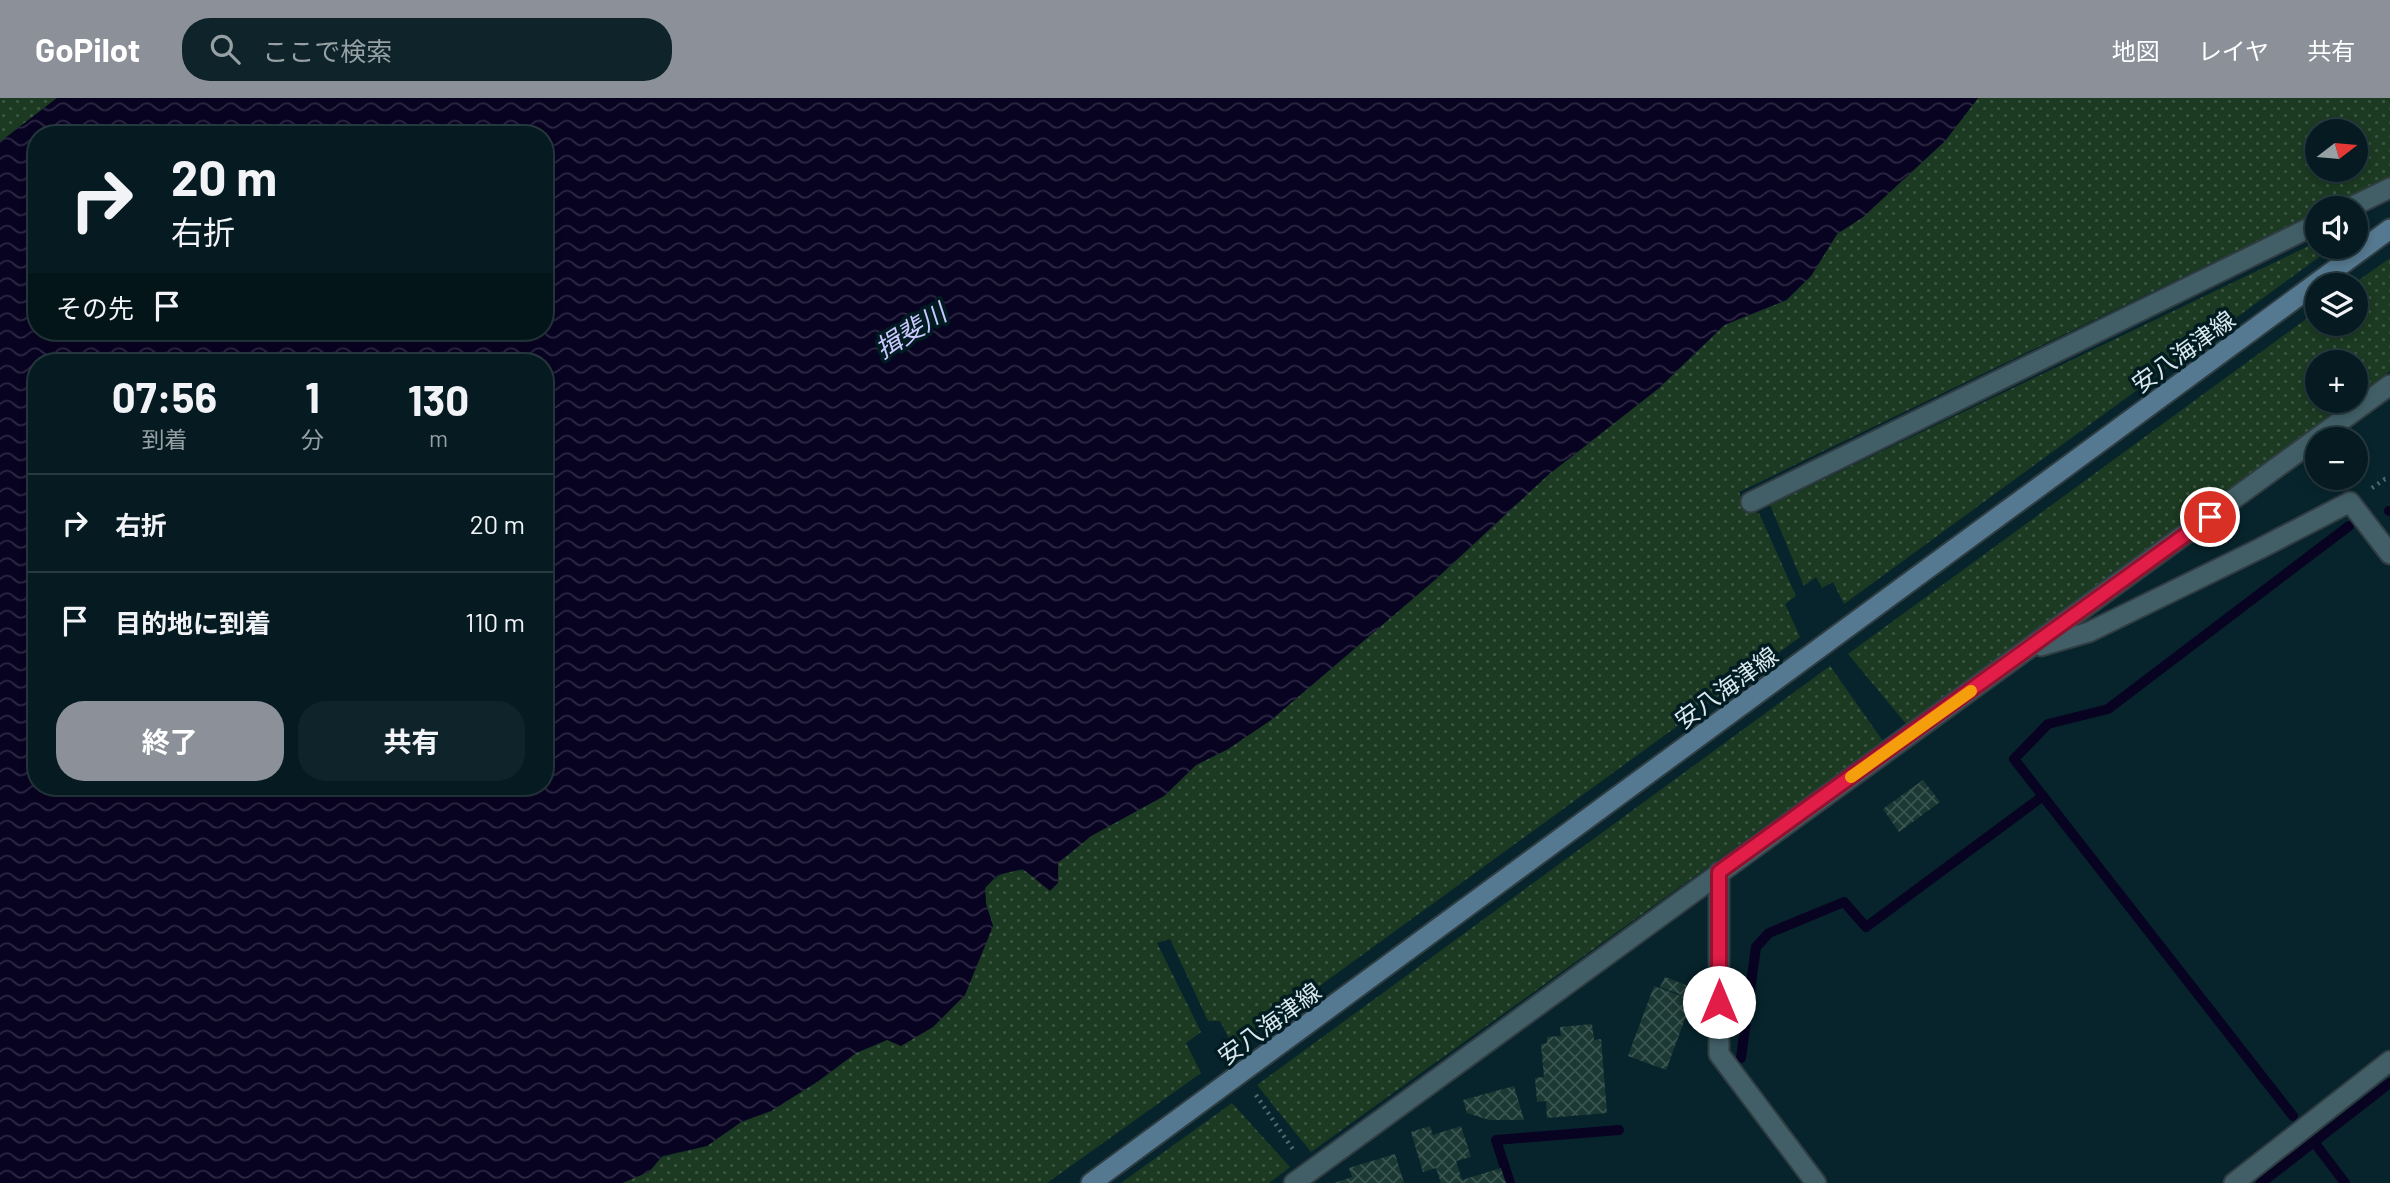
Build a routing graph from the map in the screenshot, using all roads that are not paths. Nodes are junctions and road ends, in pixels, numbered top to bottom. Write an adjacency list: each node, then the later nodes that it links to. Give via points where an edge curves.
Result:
1 (2390, 188): 2 (street)
2 (2368, 198)
3 (2390, 229): 12 (main road, 安八海津線)
4 (2305, 230): 6 (street)
5 (2390, 385): 8 (street)
6 (1751, 502)
7 (2390, 554): 8 (street, via 2350,502 2090,632)
8 (2030, 649): 9 (street)
9 (1719, 872): 11 (street); 13 (street, via 1719,1054)
10 (2390, 1061): 14 (street)
11 (1301, 1177)
12 (1091, 1183)
13 (1816, 1183)
14 (2234, 1183)

